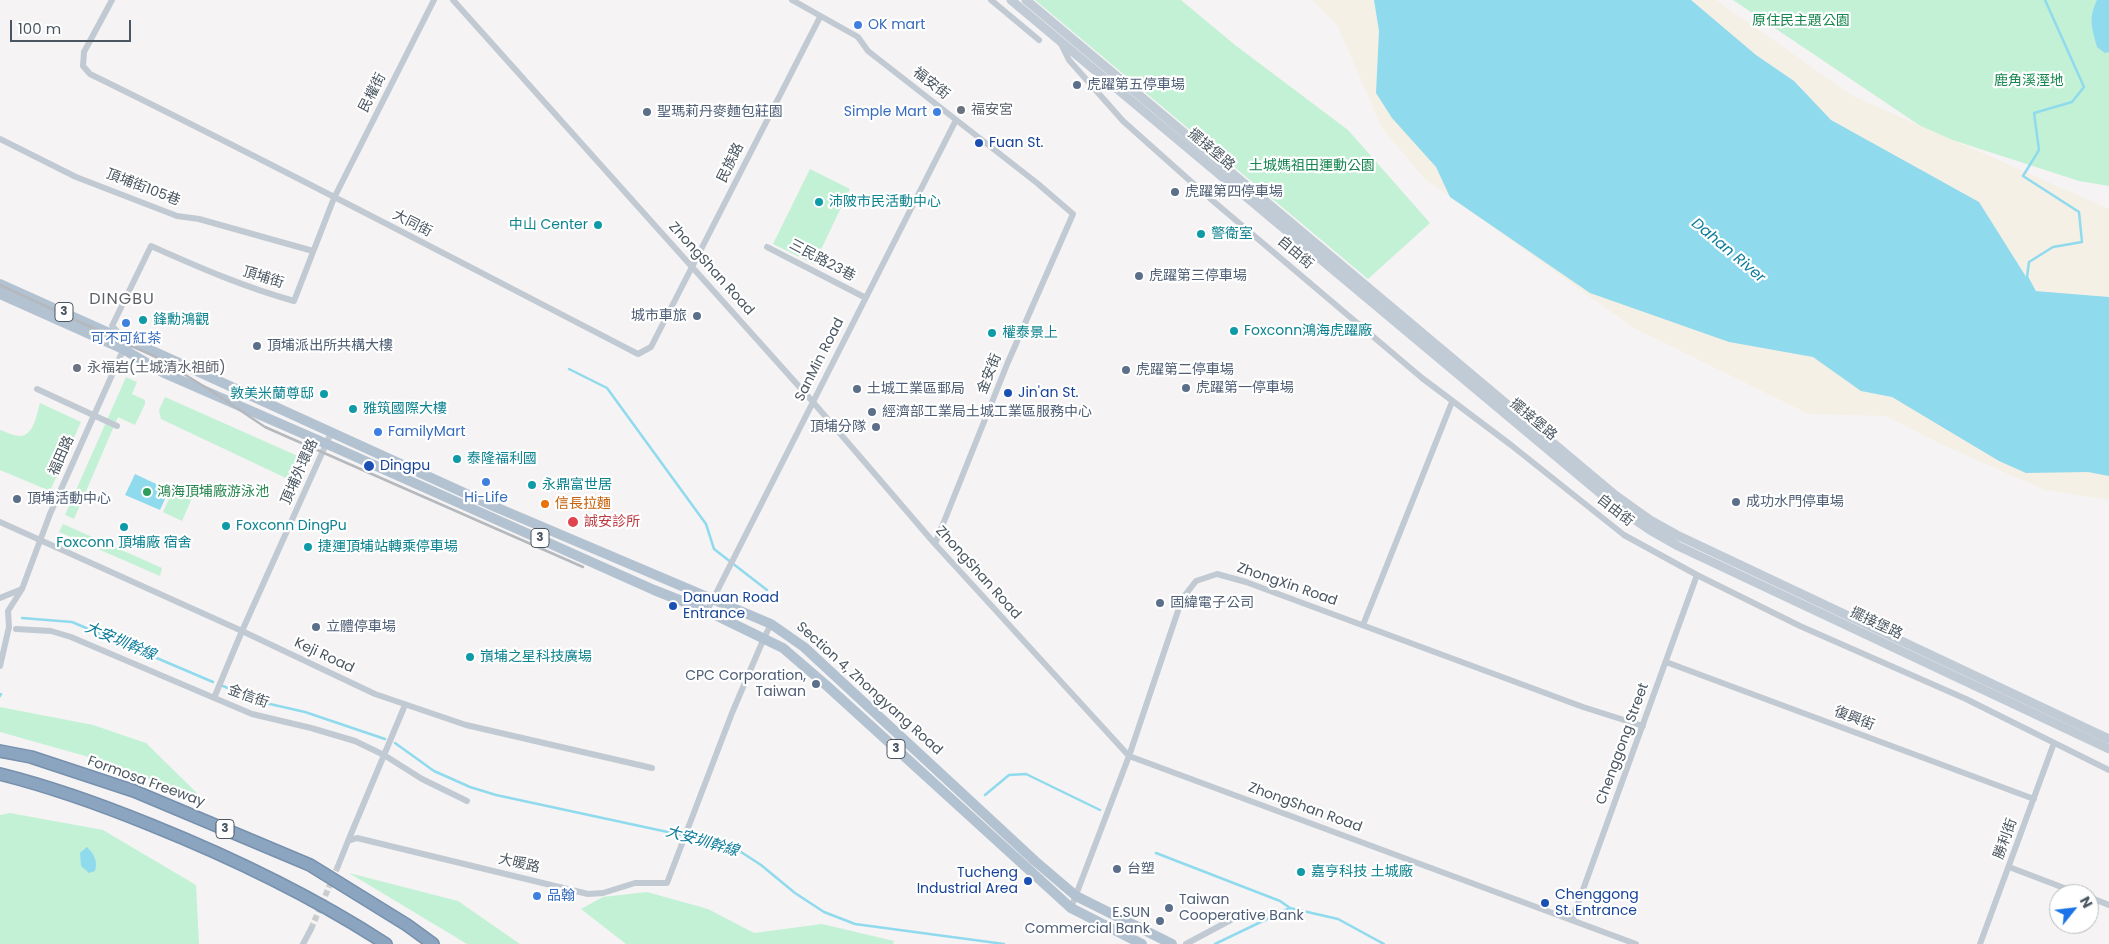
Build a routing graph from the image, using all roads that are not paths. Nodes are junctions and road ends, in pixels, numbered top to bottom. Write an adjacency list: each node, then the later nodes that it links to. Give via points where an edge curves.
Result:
1 (112, 0): 13 (street, 大同街, via 84,52 83,66 90,74 229,141)
2 (434, 0): 13 (street, 民權街)
3 (453, 0): 17 (street, ZhongShan Road)
4 (792, 0): 8 (street, 福安街)
5 (991, 0): 9 (street)
6 (1011, 0): 10 (street, 擺接堡路)
7 (1026, 0): 47 (street, 擺接堡路, via 1615,495 1650,520)
8 (820, 17): 11 (street, 福安街, via 858,37 868,51); 17 (street, 民族路)
9 (1039, 40)
10 (1059, 40): 24 (street, 自由街, via 1069,60 1124,121 1206,195); 49 (street, 擺接堡路, via 1619,510 1678,546)
11 (956, 120): 14 (street, 福安街); 20 (street, SanMin Road)
12 (0, 138): 16 (street, 頂埔街105巷, via 76,177 178,216)
13 (334, 198): 16 (street, 頂埔街); 17 (street, 大同街, via 638,354 651,347)
14 (1073, 214): 31 (street, 金安街, via 1008,362)
15 (767, 246): 20 (street, 三民路23巷)
16 (313, 251): 21 (street, 頂埔街, via 294,301 225,279 151,246 112,326)
17 (692, 266): 23 (street, ZhongShan Road)
18 (0, 284): 21 (main road, 3)
19 (0, 294): 21 (main road, 3)
20 (866, 298): 23 (street, SanMin Road)
21 (125, 345): 25 (street, 福田路); 27 (main road, Section 4, Zhongyang Road / 3, via 144,347); 28 (main road, Section 4, Zhongyang Road / 3, via 164,373)
22 (37, 389): 25 (street)
23 (813, 402): 31 (street, ZhongShan Road); 35 (street, SanMin Road)
24 (1452, 402): 32 (street, 自由街, via 1624,535); 38 (street)
25 (94, 416): 26 (street); 30 (street, 福田路)
26 (117, 426)
27 (331, 433): 28 (street, 頂埔外環路); 35 (main road, Section 4, Zhongyang Road / 3, via 493,506)
28 (327, 444): 36 (main road, Section 4, Zhongyang Road / 3); 40 (street, 頂埔外環路)
29 (0, 522): 30 (street, Keji Road)
30 (39, 540): 33 (street, 福田路); 40 (street, Keji Road)
31 (935, 544): 52 (street, ZhongShan Road)
32 (1697, 576): 42 (street, Chenggong Street); 48 (street, 自由街, via 1800,626 1966,699)
33 (22, 589): 34 (street); 43 (street, via 8,611 9,627)
34 (0, 598)
35 (714, 599): 36 (street, SanMin Road); 37 (main road, Section 4, Zhongyang Road / 3)
36 (707, 611): 41 (main road, Section 4, Zhongyang Road / 3)
37 (772, 624): 41 (street); 62 (main road, Section 4, Zhongyang Road / 3, via 804,647)
38 (1363, 625): 46 (street, ZhongXin Road); 52 (street, ZhongXin Road, via 1217,574 1196,581 1182,599)
39 (16, 629): 44 (street, 金信街, via 51,631 72,637)
40 (242, 631): 44 (street, 頂埔外環路); 45 (street, Keji Road)
41 (764, 638): 58 (street, 大暖路, via 667,884 635,883 588,894 372,841 356,838); 63 (main road, Section 4, Zhongyang Road / 3, via 784,648)
42 (1666, 662): 46 (street, Chenggong Street); 56 (street, 復興街)
43 (0, 666)
44 (214, 698): 51 (street, 金信街, via 252,714 355,742)
45 (405, 705): 51 (street); 53 (street, Keji Road, via 466,725)
46 (1643, 726): 65 (street, Chenggong Street)
47 (2109, 738)
48 (2054, 743): 54 (street, 自由街); 56 (street, 勝利街)
49 (2109, 749)
50 (0, 751): 69 (highway, Formosa Freeway / 3, via 134,791 310,865)
51 (384, 755): 57 (street, 金信街, via 422,779); 58 (street)
52 (1128, 756): 62 (street, ZhongXin Road); 65 (street, ZhongShan Road)
53 (652, 768)
54 (2109, 770)
55 (0, 774): 68 (highway, 3, via 106,806 205,847 285,885)
56 (2034, 799): 60 (street, 勝利街)
57 (467, 801)
58 (348, 841): 59 (street)
59 (338, 866)
60 (2009, 867): 61 (street); 74 (street, 勝利街)
61 (2054, 884)
62 (1076, 896): 63 (street, ZhongXin Road); 71 (main road, Section 4, Zhongyang Road / 3)
63 (1071, 908): 70 (main road, Section 4, Zhongyang Road / 3)
64 (1242, 914): 72 (street)
65 (1572, 920): 73 (street, ZhongShan Road)
66 (311, 929): 67 (street)
67 (303, 944)
68 (386, 944)
69 (433, 944)
70 (1142, 944)
71 (1172, 944)
72 (1186, 944)
73 (1636, 944)
74 (1980, 944)

